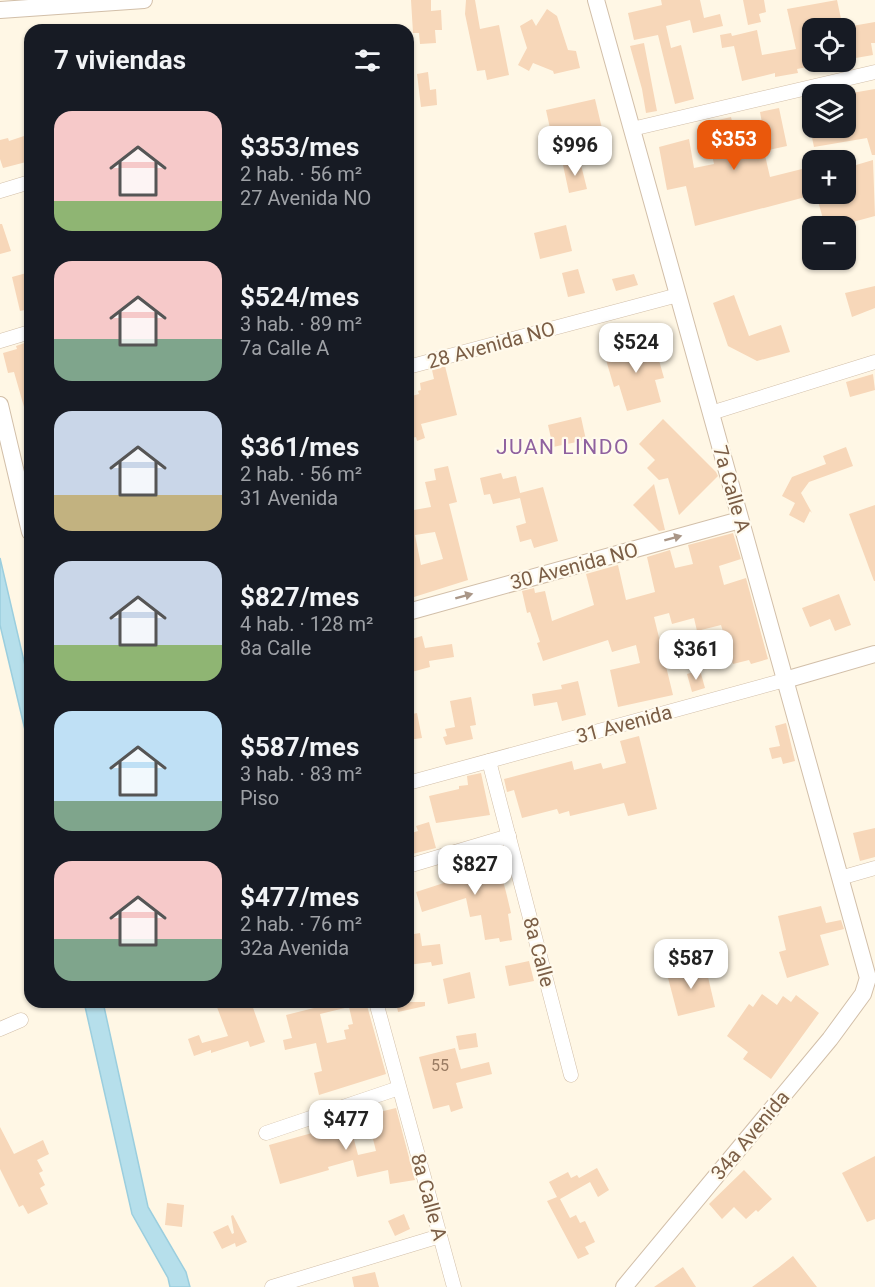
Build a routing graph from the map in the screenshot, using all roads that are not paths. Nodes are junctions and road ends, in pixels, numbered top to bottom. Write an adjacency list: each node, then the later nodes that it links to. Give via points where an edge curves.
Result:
1 (144, 0): 3 (street)
2 (596, 0): 5 (street, 7a Calle A)
3 (0, 10)
4 (875, 72): 5 (street)
5 (632, 129): 8 (street, 7a Calle A)
6 (24, 184): 7 (street)
7 (0, 191)
8 (678, 295): 12 (street, 28 Avenida NO); 14 (street, 7a Calle A)
9 (24, 334): 10 (street)
10 (0, 341)
11 (875, 362): 14 (street)
12 (414, 365)
13 (0, 405): 15 (street)
14 (711, 413): 16 (street, 7a Calle A)
15 (24, 478)
16 (740, 520): 17 (street, 30 Avenida NO, one-way to 16); 19 (street, 7a Calle A)
17 (414, 610)
18 (875, 654): 19 (street, 31 Avenida)
19 (785, 680): 20 (street, 31 Avenida); 25 (street, 7a Calle A)
20 (489, 761): 21 (street, 31 Avenida); 22 (street, 8a Calle)
21 (414, 781)
22 (508, 836): 23 (street); 30 (street, 8a Calle)
23 (414, 864)
24 (875, 868): 25 (street)
25 (840, 878): 26 (street, 7a Calle A)
26 (868, 978): 36 (street, 34a Avenida, via 863,994 830,1039)
27 (378, 1008): 31 (street, 8a Calle A)
28 (21, 1020): 29 (street)
29 (0, 1029)
30 (571, 1075)
31 (399, 1088): 32 (street); 33 (street, 8a Calle A)
32 (266, 1133)
33 (440, 1236): 34 (street); 35 (street, 8a Calle A)
34 (272, 1287)
35 (454, 1287)
36 (624, 1287)

